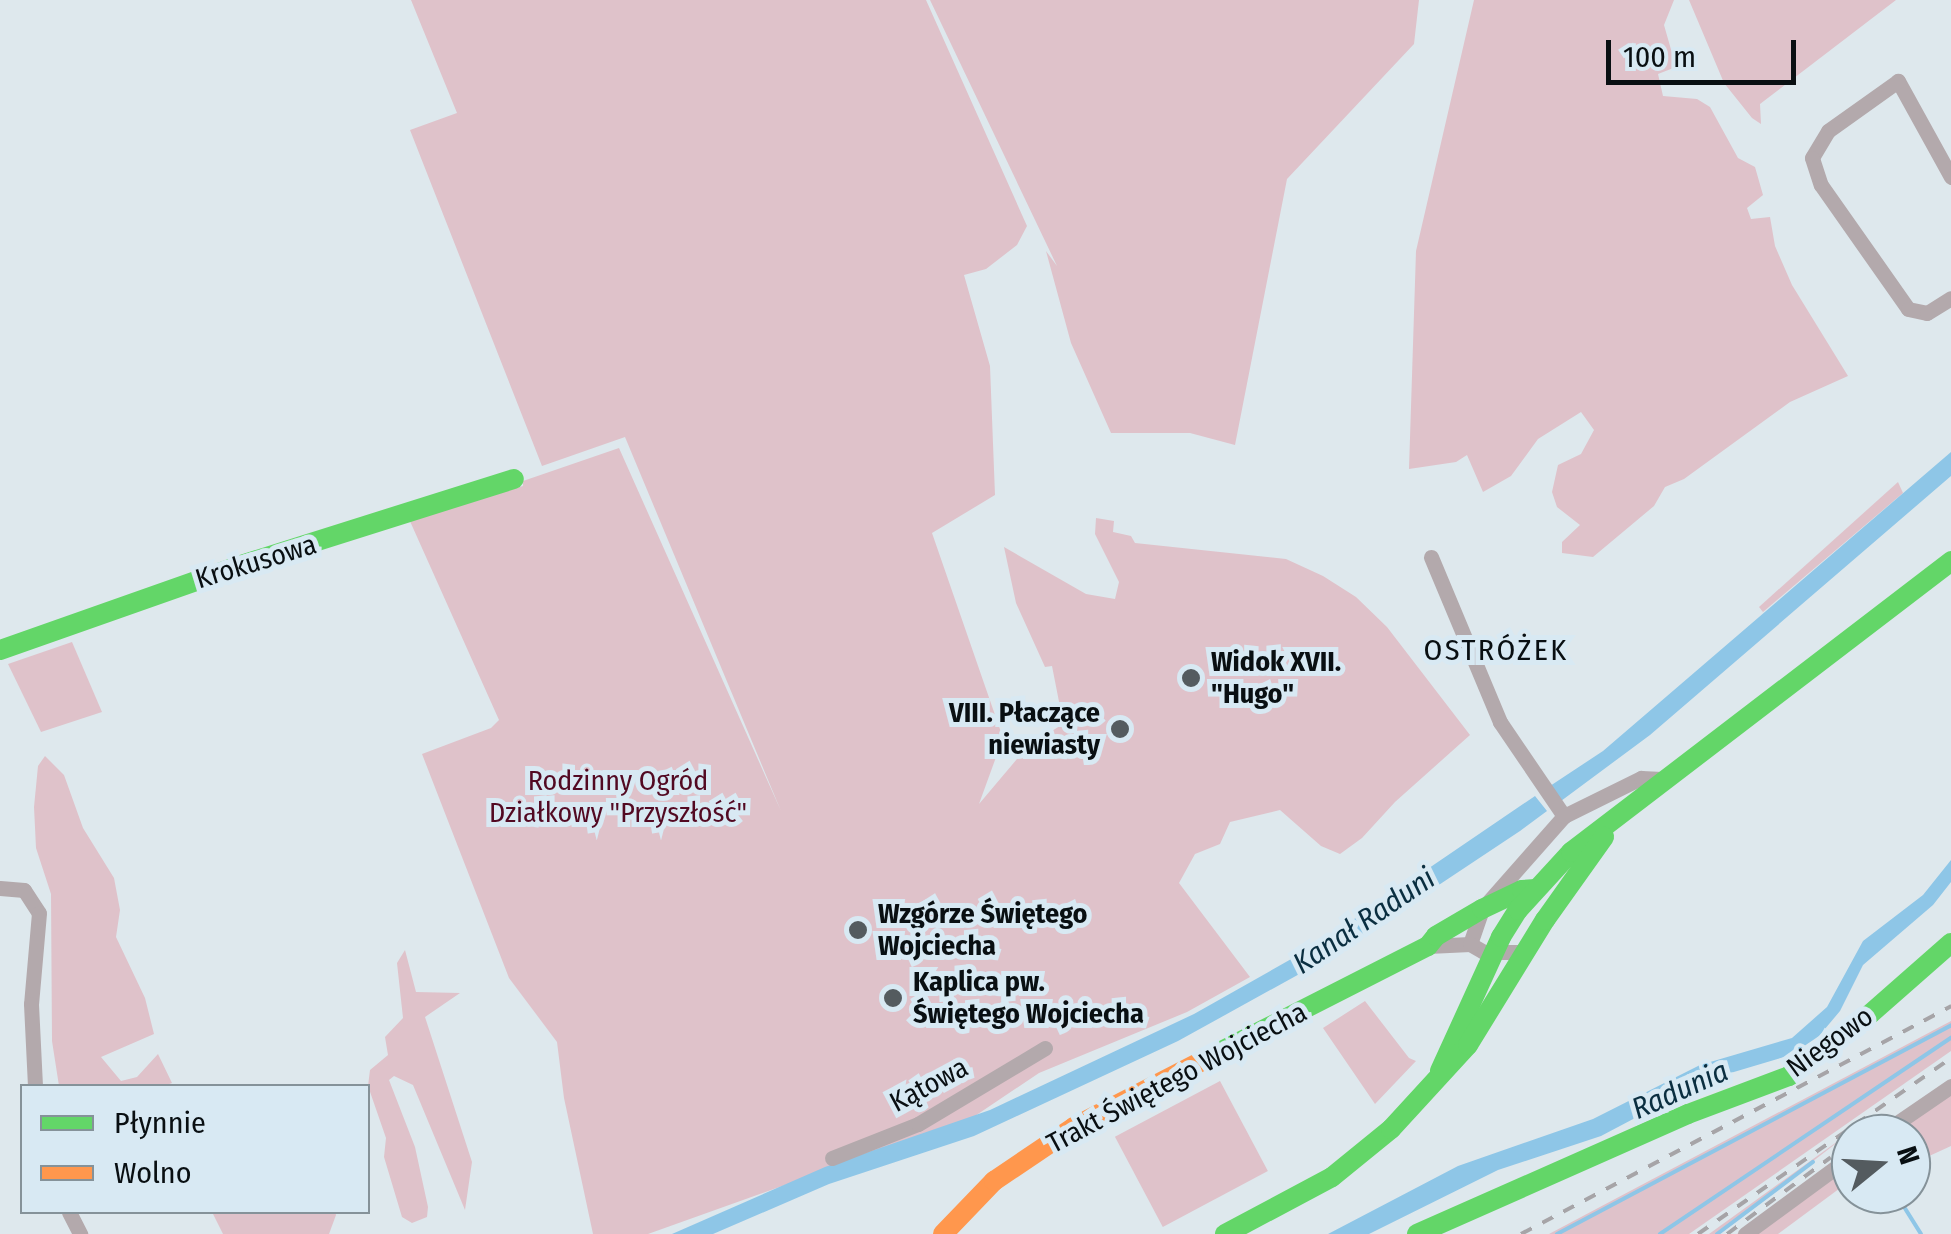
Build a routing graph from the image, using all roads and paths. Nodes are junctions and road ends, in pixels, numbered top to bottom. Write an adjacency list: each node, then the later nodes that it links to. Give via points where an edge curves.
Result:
1 (1951, 177): 2 (street, via 1898,81 1828,132 1812,158 1821,184 1908,310 1928,313)
2 (1951, 298)
3 (514, 479): 6 (street, Krokusowa, via 241,564)
4 (1431, 556): 8 (street, via 1500,722)
5 (1951, 561): 7 (street, Trakt Świętego Wojciecha)
6 (0, 650)
7 (1662, 778): 8 (street, Trakt Świętego Wojciecha, via 1641,778); 9 (street, Trakt Świętego Wojciecha)
8 (1561, 812): 12 (street, Trakt Świętego Wojciecha)
9 (1615, 822): 11 (street, Trakt Świętego Wojciecha, via 1571,852); 17 (street, Trakt Świętego Wojciecha)
10 (0, 888): 20 (street, via 24,890 39,914 31,1004)
11 (1536, 890): 12 (street, Trakt Świętego Wojciecha); 16 (street, Trakt Świętego Wojciecha)
12 (1482, 910): 14 (street, Trakt Świętego Wojciecha); 15 (street, Trakt Świętego Wojciecha)
13 (1951, 943): 27 (street, Niegowo, via 1788,1076)
14 (1470, 944): 15 (street, Trakt Świętego Wojciecha); 16 (street, Trakt Świętego Wojciecha)
15 (1428, 946): 25 (street, Trakt Świętego Wojciecha, via 1074,1128 994,1181)
16 (1494, 952): 17 (street, Trakt Świętego Wojciecha); 19 (street, Trakt Świętego Wojciecha)
17 (1524, 952): 19 (street, Trakt Świętego Wojciecha, via 1468,1045)
18 (1046, 1048): 23 (street, Kątowa, via 918,1124)
19 (1440, 1071): 26 (street, Trakt Świętego Wojciecha, via 1392,1129 1332,1177)
20 (35, 1084)
21 (1951, 1086): 22 (street)
22 (1910, 1114)
23 (832, 1158)
24 (1831, 1171): 28 (street)
25 (942, 1234)
26 (1225, 1234)
27 (1417, 1234)
28 (1745, 1234)

